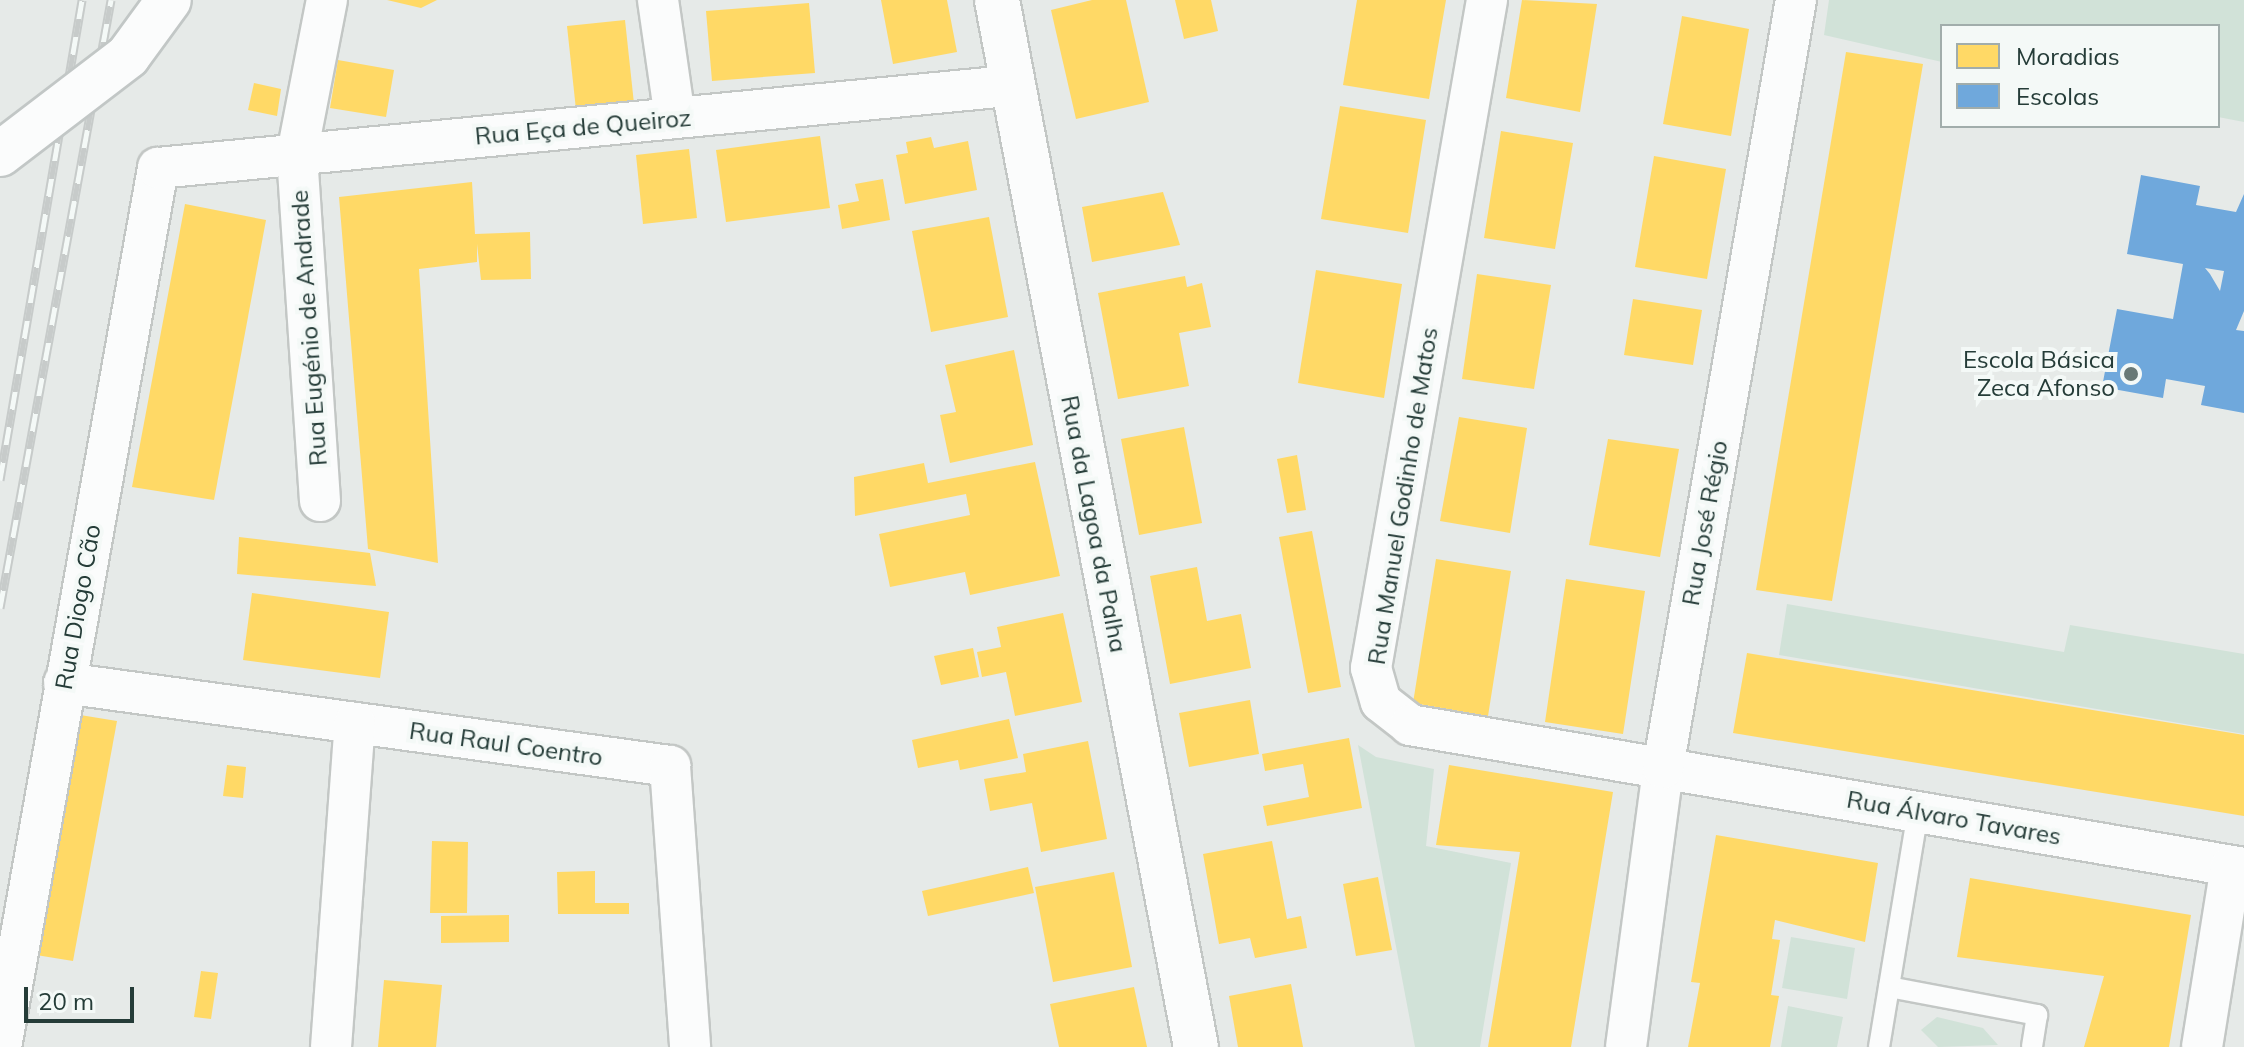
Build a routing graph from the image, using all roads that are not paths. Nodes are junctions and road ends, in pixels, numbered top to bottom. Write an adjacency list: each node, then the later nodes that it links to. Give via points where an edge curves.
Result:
1 (169, 0): 9 (street, bridge, via 128,56)
2 (327, 0): 10 (street)
3 (658, 0): 8 (street)
4 (997, 0): 7 (street, Rua da Lagoa da Palha)
5 (1487, 0): 15 (street, Rua Manuel Godinho de Matos, via 1371,668 1381,702 1410,725)
6 (1796, 0): 15 (street, Rua José Régio)
7 (1008, 86): 8 (street, Rua Eça de Queiroz); 22 (street, Rua da Lagoa da Palha)
8 (675, 118): 10 (street, Rua Eça de Queiroz)
9 (0, 154)
10 (297, 154): 11 (street, Rua Eça de Queiroz); 12 (street, Rua Eugénio de Andrade)
11 (158, 168): 13 (street, Rua Diogo Cão)
12 (320, 501)
13 (64, 683): 14 (street, Rua Raul Coentro); 19 (street, Rua Diogo Cão)
14 (355, 723): 20 (street); 21 (street, Rua Raul Coentro, via 670,766)
15 (1663, 768): 16 (street, Rua Álvaro Tavares); 23 (street, Rua José Régio)
16 (1918, 812): 17 (street, Rua Álvaro Tavares); 18 (lane)
17 (2237, 867): 26 (street)
18 (1889, 987): 24 (lane); 25 (lane, via 2037,1015)
19 (1, 1047)
20 (331, 1047)
21 (690, 1047)
22 (1196, 1047)
23 (1626, 1047)
24 (1879, 1047)
25 (2032, 1047)
26 (2202, 1047)

